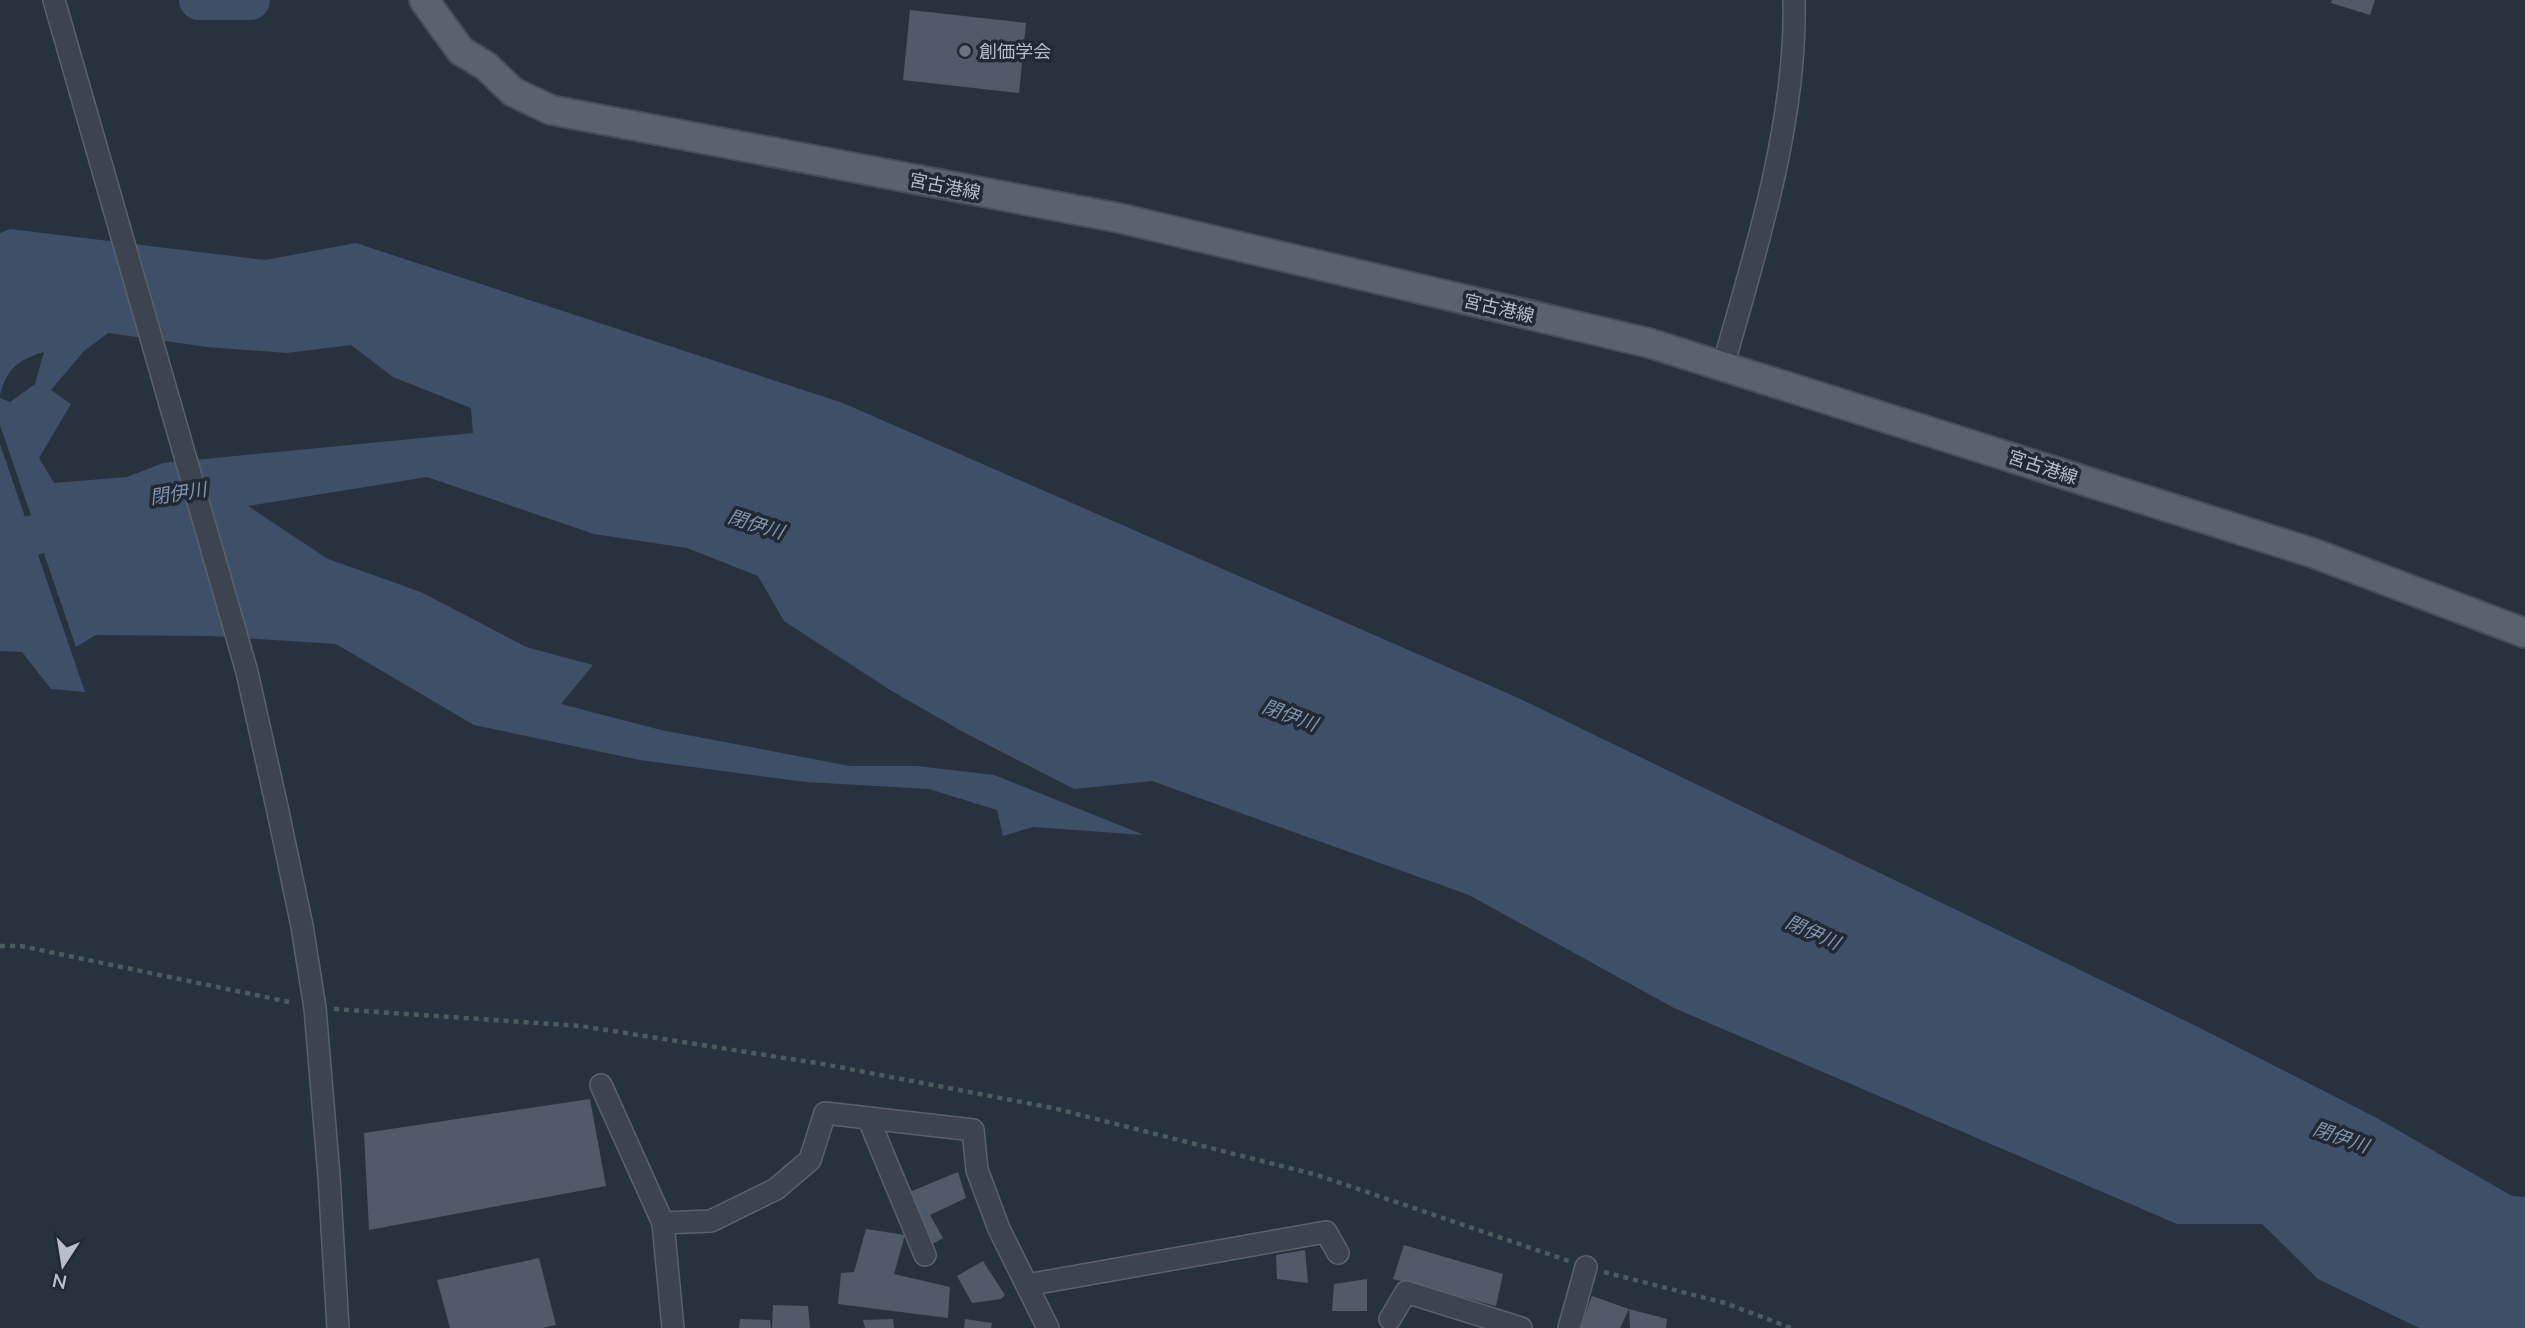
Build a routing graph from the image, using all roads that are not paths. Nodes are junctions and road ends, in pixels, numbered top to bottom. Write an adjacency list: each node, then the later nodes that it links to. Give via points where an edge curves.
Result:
1 (54, 0): 14 (street, via 247,672 277,807 315,1008)
2 (424, 0): 4 (main road, 宮古港線, via 461,51 486,66 513,92 551,110 1119,218 1649,343)
3 (1794, 0): 4 (street, via 1788,96 1778,150 1762,230)
4 (1723, 366): 5 (main road, 宮古港線, via 2313,553)
5 (2525, 633)
6 (601, 1085): 8 (street)
7 (869, 1119): 8 (street, via 825,1113 810,1160 776,1189 711,1221); 10 (street); 12 (street, via 973,1130 977,1170)
8 (663, 1223): 15 (street)
9 (1338, 1253): 12 (street, via 1326,1232)
10 (925, 1255)
11 (1586, 1267): 18 (street)
12 (1027, 1285): 16 (street)
13 (1390, 1319): 17 (street, via 1406,1292)
14 (338, 1328)
15 (673, 1328)
16 (1048, 1328)
17 (1521, 1328)
18 (1569, 1328)

